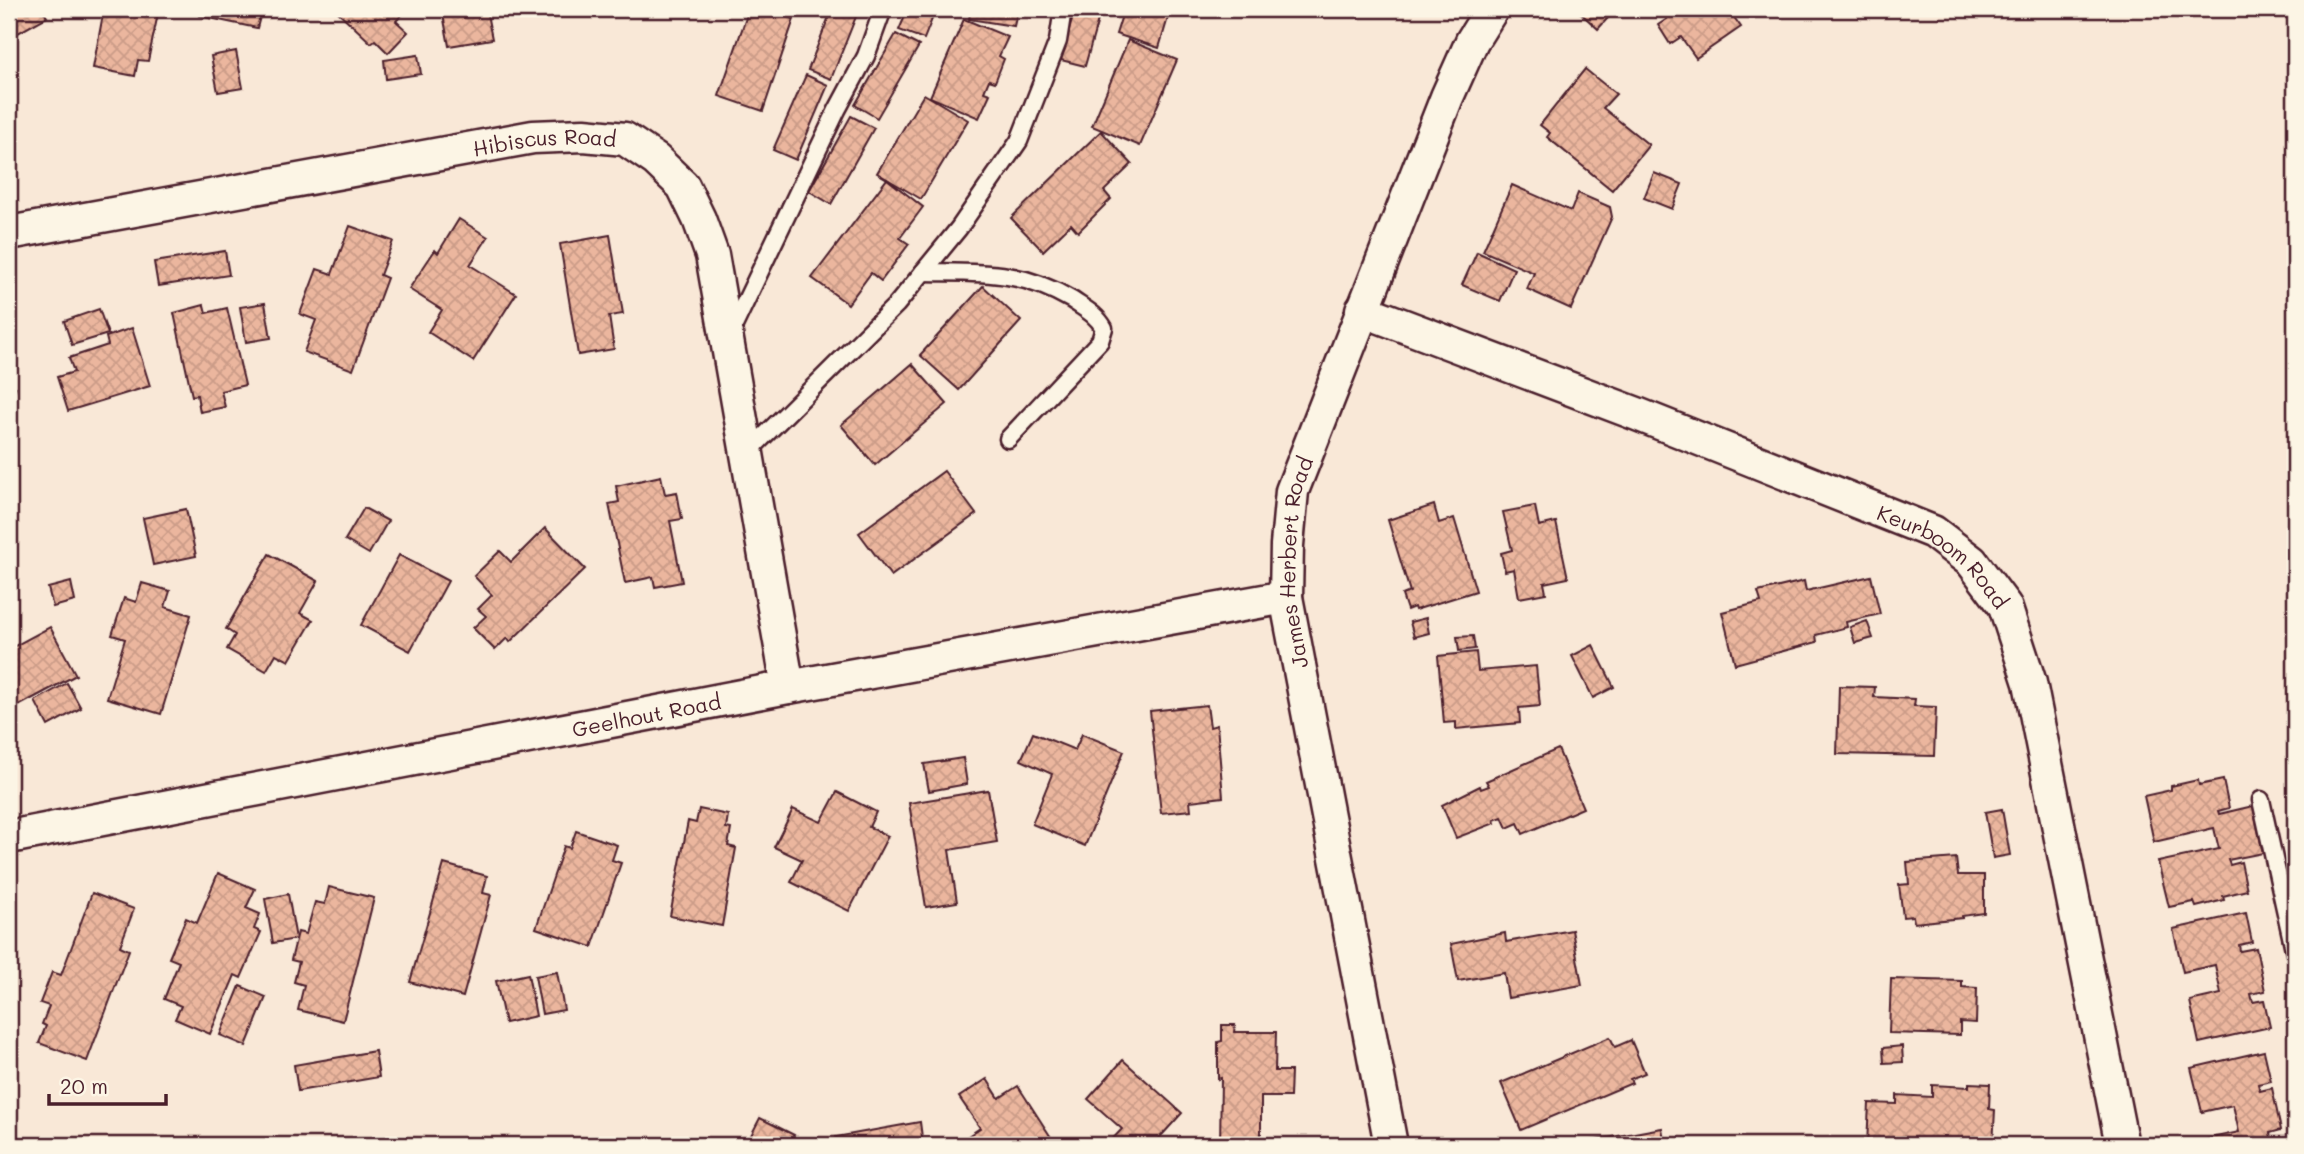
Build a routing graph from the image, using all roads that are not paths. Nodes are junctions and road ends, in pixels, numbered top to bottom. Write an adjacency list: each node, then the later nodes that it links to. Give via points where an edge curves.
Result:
1 (883, 9): 7 (lane, via 866,56)
2 (1063, 9): 5 (lane, via 1058,41 1019,141)
3 (1492, 9): 6 (street, James Herbert Road, via 1447,97)
4 (9, 233): 7 (street, Hibiscus Road, via 533,137 625,139 683,186 712,255)
5 (923, 272): 8 (lane, via 1000,273 1027,279 1097,316 1104,328 1100,341); 9 (lane, via 897,304)
6 (1362, 310): 10 (street, James Herbert Road, via 1292,491); 17 (street, Keurboom Road, via 1933,532 1972,562 2005,606 2030,683)
7 (727, 340): 9 (street, Hibiscus Road)
8 (1009, 439)
9 (747, 453): 11 (street, Hibiscus Road)
10 (1286, 597): 11 (street, Geelhout Road); 16 (street, James Herbert Road)
11 (788, 687): 13 (street, Geelhout Road)
12 (2261, 800): 14 (lane)
13 (9, 837)
14 (2293, 933): 15 (lane)
15 (2295, 954)
16 (1391, 1145)
17 (2122, 1145)

